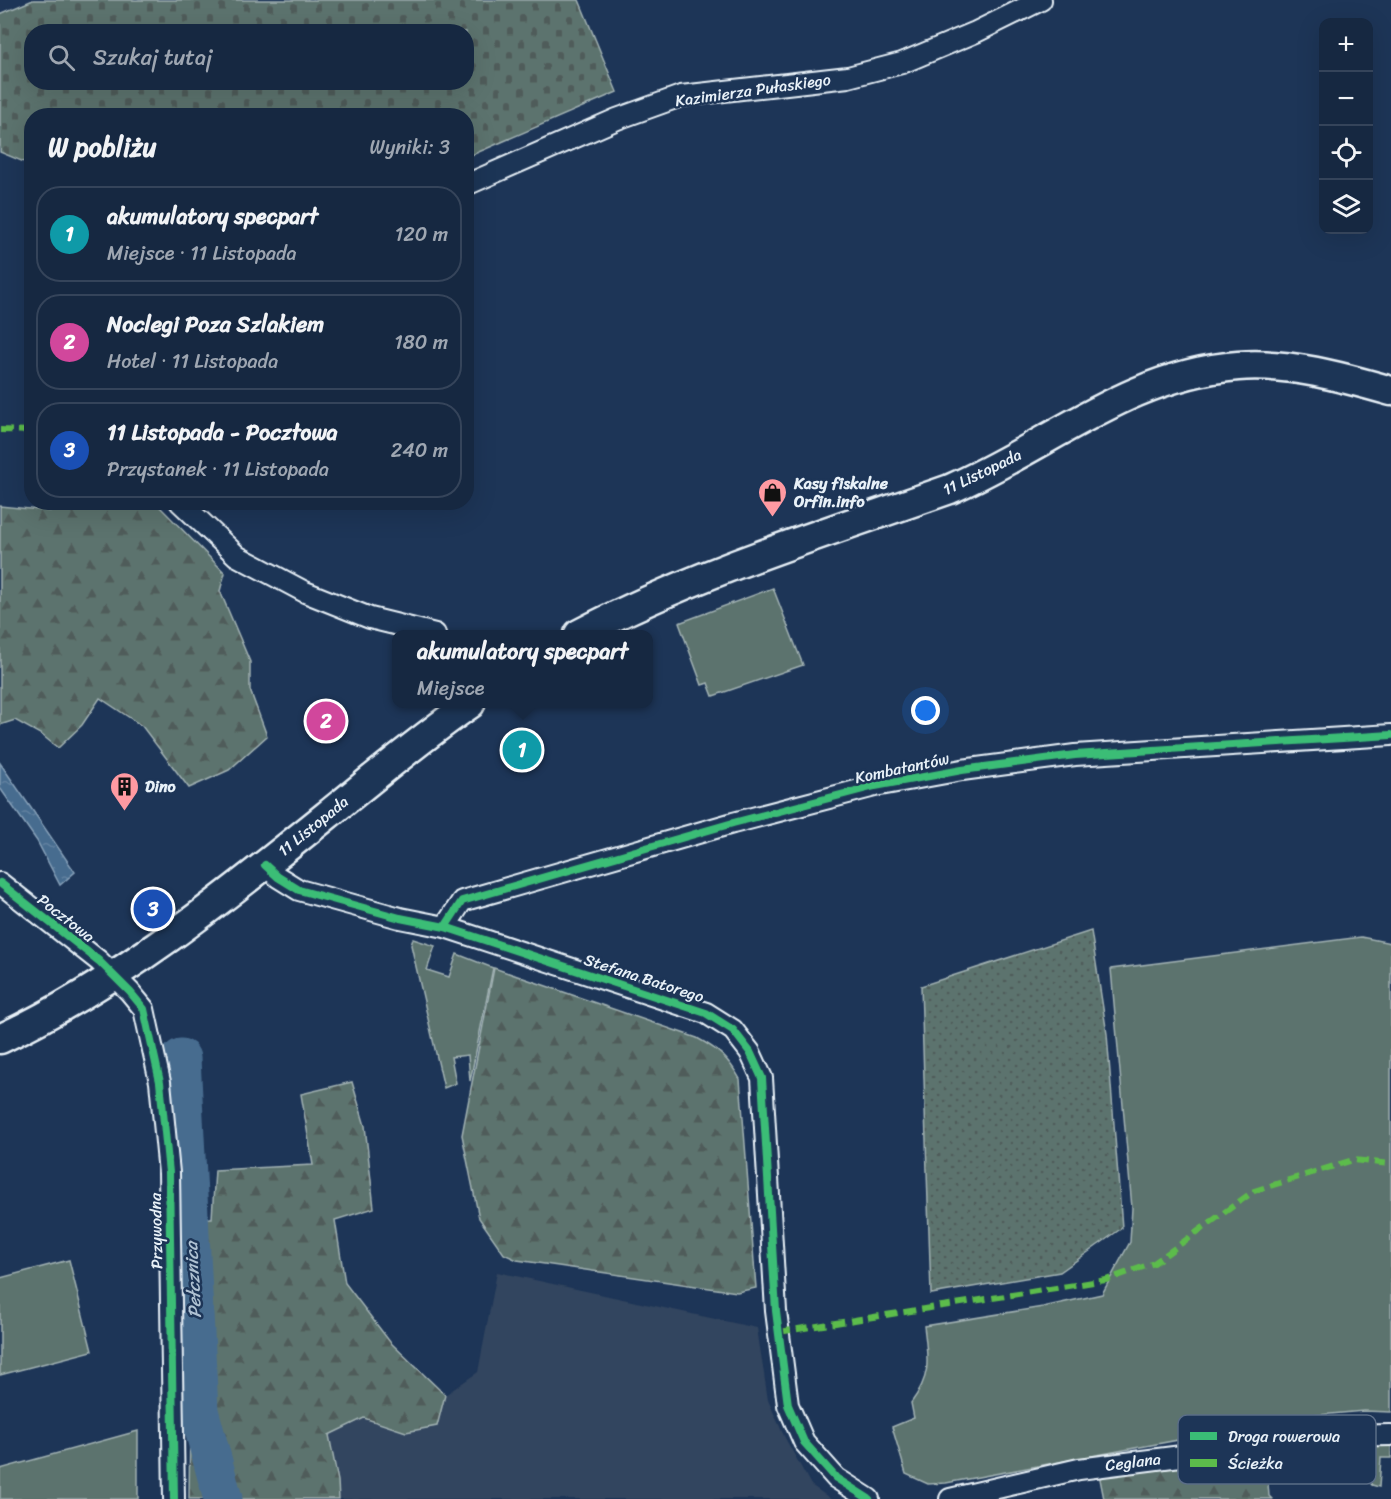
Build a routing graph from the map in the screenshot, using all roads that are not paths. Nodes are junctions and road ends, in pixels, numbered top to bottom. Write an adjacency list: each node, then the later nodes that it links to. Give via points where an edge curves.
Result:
1 (1041, 0): 2 (street, Kazimierza Pułaskiego, via 902,63 848,77 681,96)
2 (474, 182)
3 (1391, 391): 6 (main road, 11 Listopada, via 1288,367 1240,365 1163,380 1113,402 980,476 682,585)
4 (188, 510): 5 (street, via 237,556 305,592 370,618)
5 (419, 630)
6 (587, 630)
7 (465, 708): 9 (main road, 11 Listopada)
8 (1391, 735): 11 (street, Kombatantów, via 1075,755 875,786 462,901)
9 (265, 865): 11 (street, Stefana Batorego, via 299,890); 12 (main road, 11 Listopada)
10 (0, 883): 12 (street, Pocztowa)
11 (445, 927): 18 (street, Stefana Batorego, via 706,1013 733,1030 750,1052 762,1078 776,1311 788,1405 804,1442 836,1478)
12 (114, 976): 13 (main road, 11 Listopada); 17 (street, Przywodna, via 144,1009 160,1082 169,1173)
13 (2, 1039)
14 (1376, 1435): 15 (street, Ceglana)
15 (1391, 1435)
16 (1178, 1456): 19 (street, Ceglana, via 1078,1469)
17 (174, 1499)
18 (869, 1499)
19 (950, 1499)

